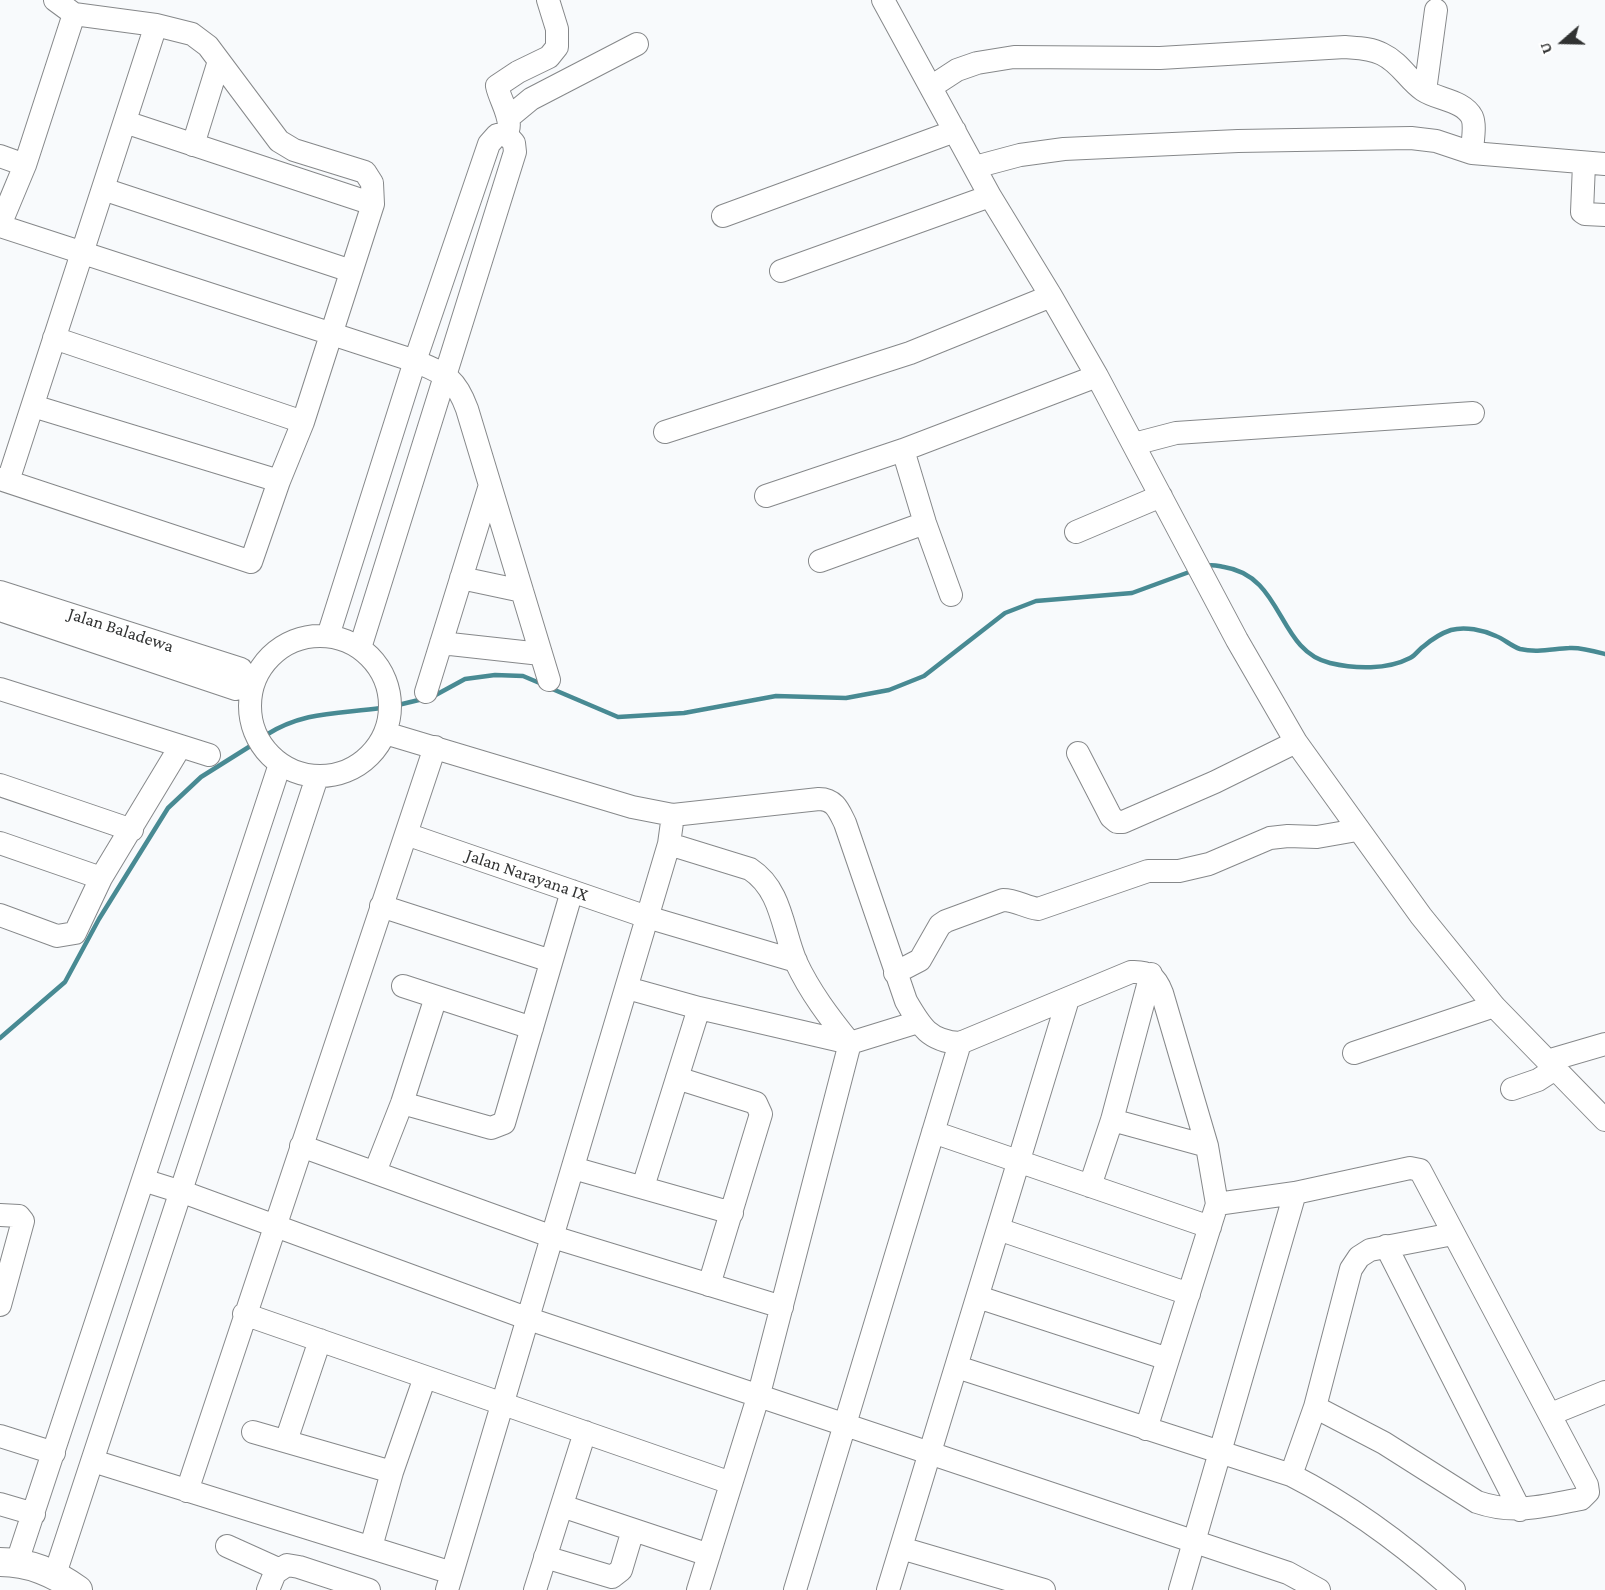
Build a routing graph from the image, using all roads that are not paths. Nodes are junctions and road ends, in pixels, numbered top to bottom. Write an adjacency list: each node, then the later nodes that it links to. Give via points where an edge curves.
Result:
1 (55, 0): 5 (street)
2 (548, 0): 12 (street, via 557,29 557,47 549,57 497,86)
3 (883, 0): 9 (street)
4 (1436, 10): 10 (street)
5 (74, 15): 6 (street); 18 (street)
6 (156, 25): 8 (street, via 192,34); 11 (street)
7 (637, 44): 12 (street, via 531,99)
8 (219, 61): 14 (street); 22 (street, via 279,141 294,150 365,172 372,183)
9 (931, 87): 10 (street, via 957,70 1014,57 1160,58 1345,47 1381,53); 13 (street)
10 (1425, 91): 15 (street, via 1464,107 1471,114)
11 (125, 122): 14 (street); 20 (street)
12 (507, 126): 32 (street, via 489,144); 33 (street, via 515,152)
13 (955, 131): 19 (street); 24 (street)
14 (193, 144): 22 (street)
15 (1472, 153): 17 (street); 19 (street, via 1436,141 1411,138 1238,141 1064,149)
16 (0, 156): 18 (street)
17 (1594, 164): 23 (street, via 1582,212)
18 (25, 165): 25 (street)
19 (975, 167): 21 (street)
20 (103, 189): 26 (street); 27 (street)
21 (990, 196): 28 (street); 29 (street)
22 (373, 204): 27 (street)
23 (1605, 215)
24 (723, 216)
25 (0, 226): 26 (street)
26 (83, 254): 30 (street); 31 (street)
27 (351, 271): 30 (street)
28 (781, 271)
29 (1051, 296): 34 (street); 38 (street, via 910,353)
30 (332, 334): 32 (street); 37 (street)
31 (54, 338): 35 (street); 37 (street)
32 (414, 361): 33 (street); 54 (street)
33 (446, 374): 43 (street, via 462,395); 56 (street)
34 (1097, 376): 39 (street); 40 (street)
35 (33, 406): 41 (street); 42 (street)
36 (1473, 413): 39 (street, via 1176,433)
37 (303, 422): 42 (street)
38 (665, 432)
39 (1134, 444): 45 (street)
40 (903, 450): 44 (street); 46 (street)
41 (4, 480): 42 (street, via 251,562)
42 (279, 481)
43 (490, 485): 49 (street); 50 (street)
44 (766, 496)
45 (1161, 496): 47 (street); 62 (street)
46 (925, 523): 48 (street); 52 (street)
47 (1076, 532)
48 (820, 561)
49 (461, 578): 50 (street); 55 (street)
50 (522, 591): 57 (street)
51 (0, 592): 53 (street, Jalan Baladewa, via 239,679)
52 (951, 595)
53 (0, 610)
54 (328, 636): 56 (street); 67 (street, via 306,636 286,644 269,656 257,674 250,694 255,734 265,751)
55 (441, 643): 57 (street); 60 (street)
56 (360, 648): 61 (street, via 377,665 387,686 390,710)
57 (541, 654): 58 (street)
58 (549, 680)
59 (0, 688): 63 (street)
60 (426, 692)
61 (385, 733): 64 (street); 68 (street, via 358,766)
62 (1296, 742): 65 (street, via 1123,822 1111,817); 72 (street)
63 (180, 747): 66 (street); 71 (street)
64 (435, 747): 70 (street, via 632,807); 73 (street)
65 (1078, 753)
66 (209, 755)
67 (280, 764): 68 (street); 109 (street)
68 (317, 777): 112 (street)
69 (0, 785): 71 (street)
70 (673, 815): 75 (street); 83 (street, via 830,801 845,823)
71 (132, 830): 76 (street)
72 (1358, 830): 83 (street, via 1317,837 1270,838 1190,870 1148,871 1038,909 1003,900 940,925 920,960); 89 (street, via 1399,889)
73 (406, 834): 77 (street, Jalan Narayana IX); 78 (street)
74 (0, 843): 76 (street)
75 (669, 844): 80 (street); 82 (street, via 750,869 760,876 776,899)
76 (101, 878): 79 (street, via 75,933 57,936)
77 (572, 891): 80 (street, Jalan Narayana IX); 81 (street)
78 (381, 906): 81 (street); 104 (street)
79 (0, 915)
80 (648, 917): 82 (street, Jalan Narayana IX); 86 (street)
81 (551, 961): 92 (street)
82 (796, 961): 93 (street, via 820,1005)
83 (896, 973): 91 (street)
84 (1151, 974): 88 (street, via 1131,972); 101 (street); 105 (street, via 1162,993)
85 (403, 986): 87 (street)
86 (627, 988): 90 (street); 107 (street)
87 (436, 997): 92 (street); 100 (street)
88 (1068, 999): 94 (street); 106 (street)
89 (1494, 1006): 96 (street); 97 (street)
90 (699, 1008): 93 (street); 98 (street)
91 (918, 1022): 93 (street); 94 (street, via 938,1039)
92 (532, 1028): 100 (street, via 504,1123 491,1128)
93 (850, 1043): 127 (street)
94 (960, 1043): 103 (street)
95 (1605, 1044): 97 (street)
96 (1354, 1053)
97 (1551, 1065): 99 (street, via 1538,1080); 102 (street)
98 (677, 1078): 111 (street); 115 (street, via 756,1103 761,1110)
99 (1512, 1089)
100 (402, 1103): 108 (street)
101 (1112, 1120): 105 (street); 110 (street)
102 (1605, 1120)
103 (933, 1132): 106 (street); 139 (street)
104 (301, 1146): 108 (street); 117 (street)
105 (1207, 1146): 114 (street)
106 (1019, 1162): 110 (street); 119 (street)
107 (573, 1168): 111 (street); 121 (street)
108 (375, 1172): 121 (street)
109 (143, 1180): 112 (street); 145 (street)
110 (1090, 1186): 118 (street)
111 (643, 1187): 115 (street)
112 (181, 1192): 117 (street); 148 (street)
113 (1295, 1193): 114 (street); 120 (street, via 1418,1169); 147 (street)
114 (1217, 1204): 118 (street)
115 (732, 1213): 123 (street)
116 (0, 1215): 126 (street, via 19,1216 23,1221)
117 (274, 1226): 128 (street); 129 (street)
118 (1210, 1227): 124 (street)
119 (999, 1229): 124 (street); 125 (street)
120 (1453, 1234): 122 (street); 138 (street)
121 (553, 1237): 123 (street); 129 (street)
122 (1386, 1246): 137 (street, via 1365,1252 1352,1269); 155 (street)
123 (709, 1285): 127 (street)
124 (1189, 1294): 131 (street)
125 (978, 1297): 131 (street); 132 (street)
126 (0, 1305)
127 (782, 1307): 135 (street)
128 (244, 1314): 130 (street); 152 (street)
129 (529, 1319): 135 (street); 136 (street)
130 (320, 1340): 133 (street); 144 (street)
131 (1168, 1359): 140 (street)
132 (957, 1367): 140 (street); 146 (street)
133 (425, 1377): 136 (street); 149 (street)
134 (1605, 1392): 138 (street)
135 (759, 1394): 139 (street); 151 (street)
136 (504, 1404): 142 (street); 166 (street)
137 (1315, 1407): 150 (street); 155 (street, via 1384,1443 1477,1503)
138 (1551, 1414): 155 (street, via 1587,1492 1581,1498)
139 (845, 1424): 146 (street); 172 (street)
140 (1146, 1429): 147 (street)
141 (253, 1431): 144 (street)
142 (585, 1432): 151 (street); 154 (street)
143 (0, 1436): 145 (street)
144 (286, 1441): 149 (street)
145 (54, 1453): 156 (street)
146 (931, 1453): 158 (street); 161 (street)
147 (1220, 1453): 150 (street); 158 (street)
148 (93, 1461): 152 (street); 167 (street)
149 (392, 1472): 160 (street)
150 (1292, 1475): 177 (street, via 1376,1526)
151 (731, 1482): 162 (street)
152 (187, 1491): 160 (street)
153 (0, 1504): 156 (street)
154 (561, 1506): 157 (street); 163 (street)
155 (1520, 1510)
156 (34, 1514): 164 (street)
157 (633, 1530): 162 (street); 163 (street, via 621,1570 612,1577)
158 (1194, 1541): 175 (street); 176 (street, via 1288,1573)
159 (227, 1546): 165 (street)
160 (371, 1547): 166 (street)
161 (901, 1548): 173 (street); 174 (street)
162 (709, 1555): 171 (street)
163 (545, 1557): 170 (street)
164 (9, 1562): 167 (main road)
165 (279, 1569): 168 (street); 169 (street, via 287,1565 299,1567)
166 (450, 1581)
167 (66, 1582)
168 (268, 1590)
169 (369, 1590)
170 (535, 1590)
171 (698, 1590)
172 (795, 1590)
173 (888, 1590)
174 (1044, 1590)
175 (1180, 1590)
176 (1319, 1590)
177 (1454, 1590)

